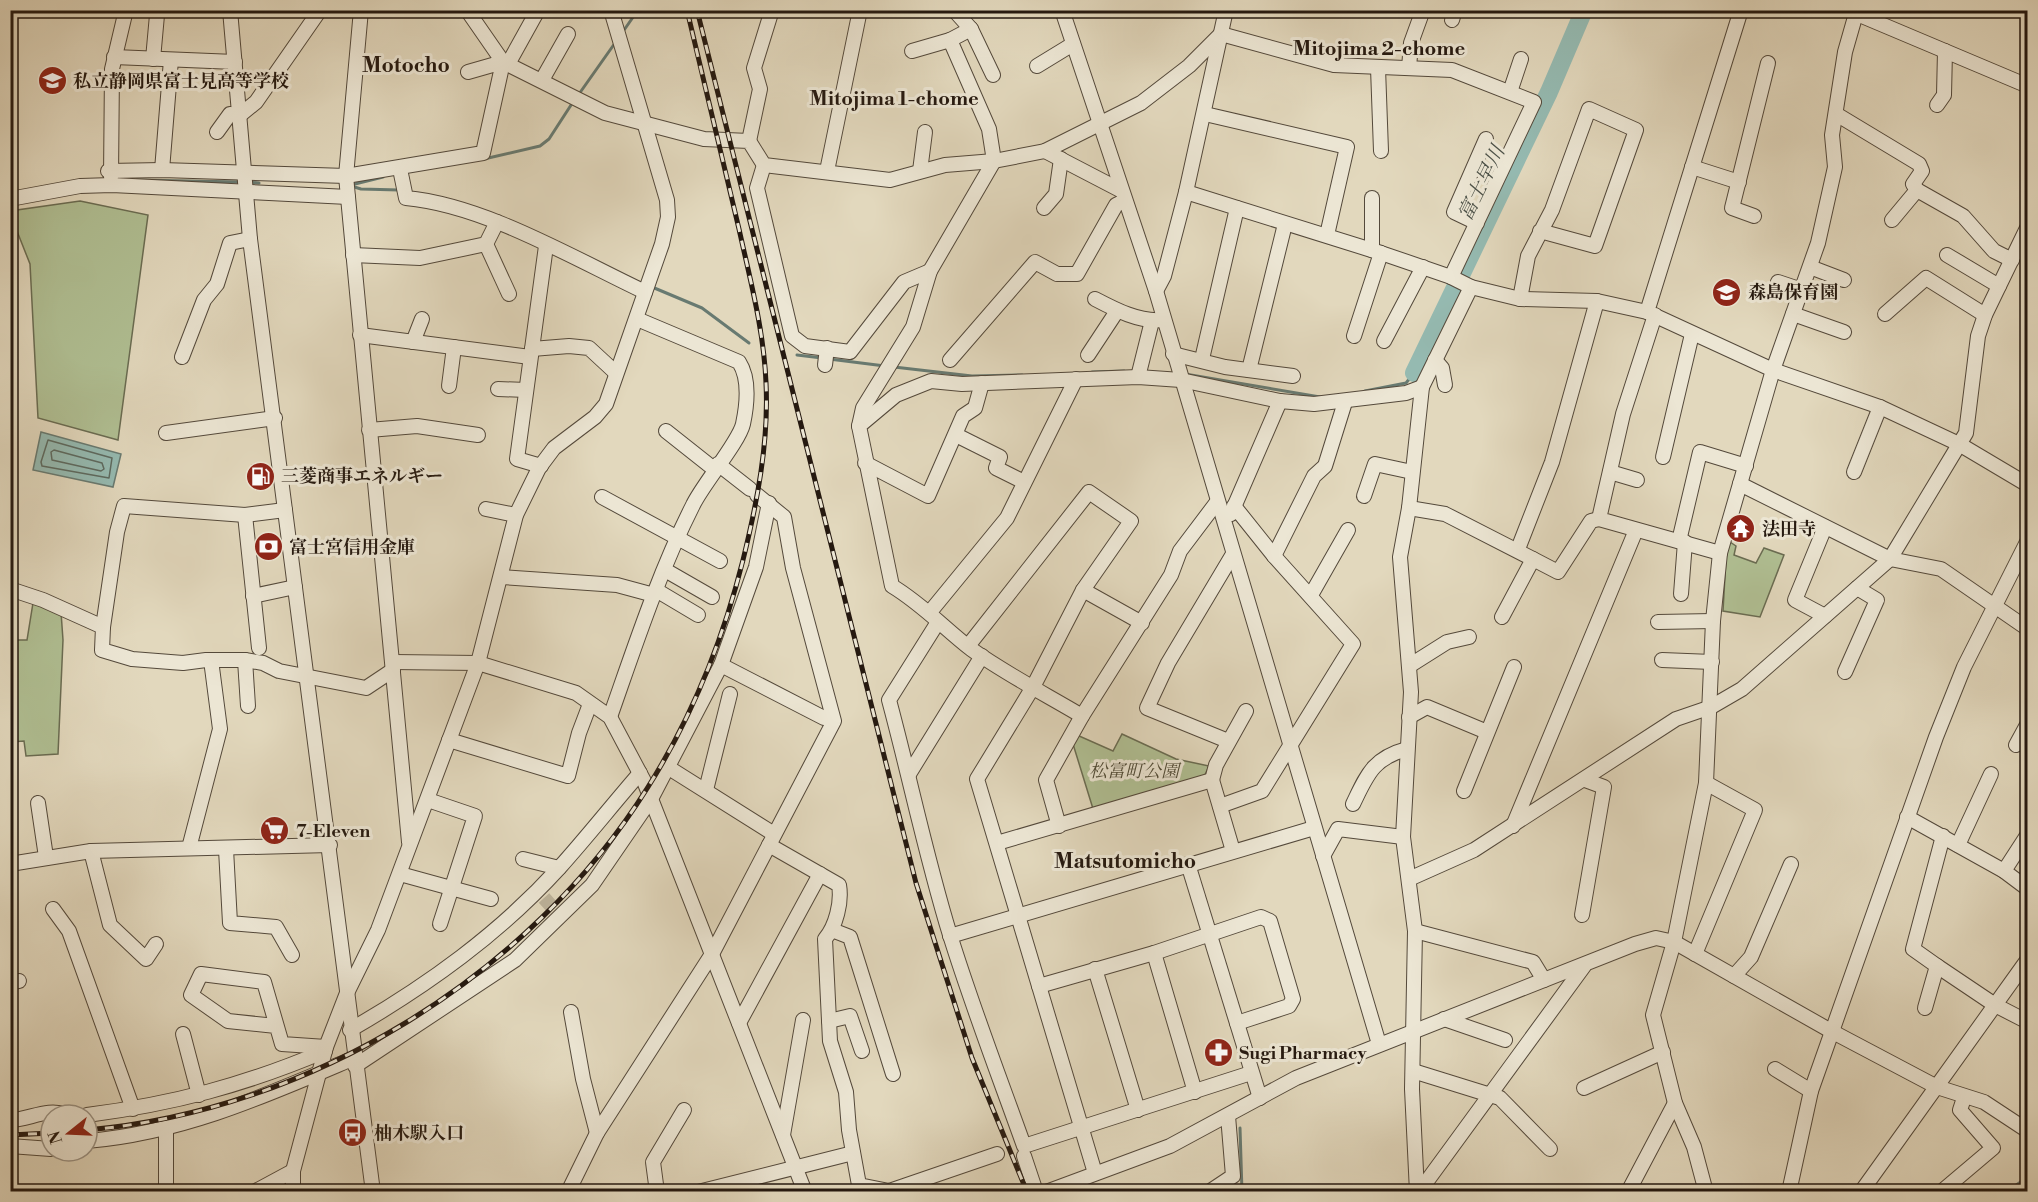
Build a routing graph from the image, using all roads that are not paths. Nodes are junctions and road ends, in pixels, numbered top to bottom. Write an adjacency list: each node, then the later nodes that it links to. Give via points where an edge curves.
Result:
1 (126, 10): 24 (street)
2 (230, 10): 28 (street)
3 (320, 10): 42 (street, via 256,102)
4 (361, 10): 61 (street)
5 (467, 10): 29 (street)
6 (538, 10): 29 (street)
7 (611, 10): 43 (street)
8 (772, 10): 48 (street, via 754,68 760,88)
9 (860, 10): 57 (street)
10 (954, 10): 17 (street)
11 (1062, 10): 21 (street)
12 (1226, 10): 19 (street)
13 (1423, 10): 33 (street, via 1411,43)
14 (1741, 10): 54 (street)
15 (1854, 12): 23 (street); 41 (street)
16 (157, 15): 25 (street)
17 (971, 29): 20 (street); 35 (street)
18 (568, 34): 36 (street)
19 (1221, 34): 32 (street, via 1334,65); 40 (street); 44 (street, via 1189,66 1141,103)
20 (950, 40): 22 (street); 52 (street, via 989,129)
21 (1073, 44): 31 (street); 44 (street)
22 (912, 51)
23 (1945, 51): 37 (street); 39 (street, via 1944,95)
24 (114, 57): 25 (street); 60 (street)
25 (153, 59): 27 (street)
26 (1521, 59): 38 (street)
27 (171, 60): 28 (street); 56 (street)
28 (235, 62): 42 (street)
29 (506, 63): 34 (street); 36 (street); 55 (street, via 483,153)
30 (1768, 63): 62 (street)
31 (1037, 66)
32 (1378, 68): 33 (street); 50 (street)
33 (1409, 68): 38 (street, via 1452,70)
34 (468, 72)
35 (993, 75)
36 (542, 80): 43 (street, via 605,113)
37 (2028, 86)
38 (1510, 92): 75 (street, via 1534,102)
39 (1937, 105)
40 (1205, 114): 64 (street); 79 (street, via 1347,147)
41 (1836, 114): 63 (street, via 1919,164 1922,171 1913,184); 88 (street, via 1832,135 1835,167)
42 (240, 115): 45 (street, via 230,114); 59 (street)
43 (644, 123): 48 (street, via 704,139); 95 (street, via 667,200 668,217)
44 (1098, 124): 49 (street); 66 (street)
45 (217, 132)
46 (925, 132): 58 (street)
47 (1486, 139): 75 (street, via 1454,212)
48 (749, 141): 53 (street)
49 (1045, 151): 51 (street); 52 (street)
50 (1381, 152)
51 (1061, 159): 66 (street); 70 (street, via 1056,194)
52 (994, 161): 58 (street); 89 (street)
53 (764, 165): 57 (street); 89 (street, via 757,188 792,336 805,346 826,357 850,352 904,282)
54 (1692, 167): 62 (street); 103 (street)
55 (400, 169): 61 (street); 74 (street, via 406,198 428,200)
56 (162, 170): 59 (street); 60 (street)
57 (827, 171): 58 (street, via 890,180)
58 (920, 171)
59 (246, 172): 61 (street); 65 (street)
60 (110, 177): 65 (street); 69 (street)
61 (347, 178): 67 (street)
62 (1739, 182): 72 (street, via 1732,208)
63 (1917, 190): 73 (street); 86 (street, via 1963,216 1994,251)
64 (1186, 192): 71 (street); 97 (street, via 1164,276)
65 (247, 193): 67 (street); 80 (street)
66 (1122, 195): 97 (street); 121 (street, via 1077,274 1057,274 1035,262)
67 (348, 196): 84 (street)
68 (1372, 198): 83 (street)
69 (10, 199)
70 (1044, 208)
71 (1237, 208): 76 (street); 120 (street)
72 (1754, 216)
73 (1892, 220)
74 (496, 222): 81 (street); 82 (street)
75 (1477, 223): 90 (street)
76 (1285, 224): 79 (street); 124 (street)
77 (2028, 226): 86 (street)
78 (1540, 231): 78 (street, via 1595,246 1636,130 1589,109 1552,210); 100 (street, via 1528,256)
79 (1327, 235): 83 (street)
80 (250, 239): 119 (street, via 230,243 217,284 204,300); 139 (street)
81 (486, 244): 84 (street, via 420,258); 98 (street)
82 (546, 246): 95 (street); 117 (street)
83 (1376, 251): 87 (street); 113 (street)
84 (353, 255): 112 (street)
85 (1947, 255): 94 (street)
86 (2012, 260): 94 (street)
87 (1423, 267): 90 (street); 114 (street)
88 (1810, 267): 91 (street); 96 (street)
89 (930, 271): 140 (street, via 913,327 863,408)
90 (1451, 277): 93 (street)
91 (1844, 280)
92 (1778, 282): 96 (street)
93 (1471, 286): 100 (street); 122 (street)
94 (1999, 286): 106 (street)
95 (647, 287): 108 (street)
96 (1802, 290): 104 (street)
97 (1156, 291): 109 (street)
98 (509, 294)
99 (1095, 299): 102 (street)
100 (1520, 299): 101 (street)
101 (1597, 302): 103 (street); 177 (street, via 1552,462)
102 (1117, 311): 109 (street); 118 (street)
103 (1651, 314): 111 (street); 153 (street)
104 (1793, 314): 110 (street); 125 (street)
105 (1885, 314): 106 (street, via 1926,278)
106 (1984, 315): 146 (street, via 1966,433)
107 (422, 319): 115 (street)
108 (637, 319): 127 (street); 150 (street, via 739,362 743,368 747,395 743,427)
109 (1157, 320): 123 (street); 126 (street)
110 (1844, 332)
111 (1692, 334): 125 (street); 147 (street)
112 (360, 335): 115 (street); 141 (street)
113 (1354, 336)
114 (1384, 341)
115 (413, 342): 116 (street)
116 (454, 347): 117 (street); 132 (street)
117 (531, 353): 127 (street, via 568,346 589,348); 135 (street)
118 (1088, 355)
119 (183, 357)
120 (1202, 359): 123 (street); 124 (street)
121 (950, 360)
122 (1435, 360): 131 (street, via 1442,368); 133 (street)
123 (1178, 369): 126 (street); 136 (street); 161 (street)
124 (1249, 370): 128 (street)
125 (1773, 370): 138 (street); 151 (street)
126 (1139, 371): 129 (street)
127 (616, 373): 149 (street, via 606,404 554,448)
128 (1293, 376)
129 (1076, 379): 130 (street); 156 (street)
130 (982, 383): 140 (street, via 931,381 896,395); 145 (street, via 975,408 963,416)
131 (1445, 385)
132 (449, 386)
133 (1422, 387): 137 (street); 152 (street)
134 (498, 389): 135 (street)
135 (526, 390): 149 (street, via 517,459)
136 (1280, 401): 137 (street); 163 (street)
137 (1345, 402): 180 (street, via 1325,466 1314,476)
138 (1880, 407): 146 (street); 154 (street)
139 (275, 418): 143 (street); 166 (street)
140 (859, 426): 148 (street)
141 (369, 430): 144 (street, via 417,426); 214 (street)
142 (666, 431): 150 (street)
143 (166, 433)
144 (478, 435)
145 (956, 435): 148 (street, via 928,496); 156 (street, via 1000,457 996,468)
146 (1959, 444): 158 (street); 182 (street)
147 (1663, 457)
148 (865, 463): 198 (street, via 892,586)
149 (541, 466): 168 (street)
150 (716, 466): 162 (street); 174 (street)
151 (1746, 466): 157 (street); 176 (street, via 1700,452)
152 (1412, 472): 159 (street, via 1375,464); 164 (street)
153 (1610, 472): 155 (street); 169 (street)
154 (1854, 472)
155 (1637, 480)
156 (1024, 482): 198 (street, via 1007,518)
157 (1740, 484): 171 (street); 178 (street)
158 (2028, 485)
159 (1364, 496)
160 (602, 498): 174 (street)
161 (1217, 502): 170 (street); 202 (street, via 1180,551 1171,576)
162 (769, 503): 215 (street, via 756,567); 258 (street, via 784,518 793,568 834,722)
163 (1234, 506): 170 (street); 180 (street)
164 (1409, 508): 177 (street, via 1445,514); 216 (street, via 1401,557)
165 (486, 509): 168 (street)
166 (285, 510): 167 (street); 186 (street)
167 (245, 515): 193 (street); 203 (street, via 124,506)
168 (516, 516): 185 (street)
169 (1599, 519): 173 (street); 181 (street, via 1592,521 1558,572)
170 (1225, 527): 179 (street)
171 (1825, 527): 182 (street); 197 (street, via 1795,600)
172 (1348, 530): 192 (street)
173 (1636, 530): 176 (street); 253 (street)
174 (678, 538): 183 (street); 184 (street)
175 (2028, 540): 195 (street)
176 (1682, 542): 178 (street); 191 (street)
177 (1518, 549): 181 (street)
178 (1720, 553): 200 (street)
179 (1233, 554): 233 (street, via 1168,663 1147,708); 235 (street)
180 (1274, 556): 192 (street)
181 (1533, 559): 199 (street)
182 (1890, 559): 187 (street); 195 (street, via 1941,569)
183 (720, 561)
184 (665, 570): 190 (street); 194 (street)
185 (502, 577): 190 (street, via 617,585); 213 (street)
186 (295, 587): 193 (street); 219 (street)
187 (1857, 588): 197 (street); 218 (street, via 1877,600)
188 (10, 589): 203 (street)
189 (1083, 590): 202 (street); 206 (street, via 1131,521 1089,492); 220 (street)
190 (655, 593): 196 (street); 227 (street)
191 (1682, 594)
192 (1311, 595): 235 (street, via 1353,644)
193 (254, 596): 207 (street)
194 (712, 597)
195 (1993, 607): 204 (street); 251 (street, via 1944,717)
196 (698, 615)
197 (1825, 616): 224 (street, via 1742,689)
198 (934, 617): 206 (street); 239 (street, via 889,700)
199 (1502, 617)
200 (1713, 621): 201 (street); 212 (street)
201 (1658, 622)
202 (1142, 623): 226 (street)
203 (104, 627): 209 (street, via 102,650 183,663)
204 (2028, 629)
205 (1469, 637): 216 (street, via 1447,642)
206 (968, 646): 208 (street)
207 (259, 648)
208 (982, 656): 220 (street); 239 (street)
209 (211, 660): 210 (street); 263 (street, via 220,729)
210 (245, 660): 219 (street); 223 (street)
211 (1662, 660): 212 (street)
212 (1712, 662): 224 (street)
213 (478, 663): 214 (street); 222 (street, via 576,693); 232 (street)
214 (393, 666): 219 (street, via 366,688); 260 (street)
215 (721, 666): 229 (street); 237 (street)
216 (1409, 666): 228 (street)
217 (1514, 667): 231 (street)
218 (1845, 672)
219 (307, 677): 262 (street)
220 (1034, 687): 226 (street); 259 (street, via 977,779)
221 (729, 694): 244 (street)
222 (590, 704): 227 (street); 232 (street, via 568,776)
223 (248, 706)
224 (1711, 707): 242 (street, via 1676,719); 243 (street)
225 (1246, 711): 233 (street)
226 (1082, 716): 252 (street, via 1046,780)
227 (610, 717): 238 (street)
228 (1410, 717): 231 (street, via 1427,707); 236 (street)
229 (824, 718)
230 (2028, 723): 234 (street)
231 (1487, 732): 245 (street)
232 (449, 740): 247 (street)
233 (1228, 741): 241 (street)
234 (2016, 745)
235 (1289, 747): 250 (street, via 1262,791); 254 (street)
236 (1407, 749): 249 (street, via 1370,768); 257 (street)
237 (669, 768): 244 (street); 246 (street)
238 (640, 773): 246 (street); 273 (street)
239 (909, 774): 288 (street, via 921,834)
240 (1991, 774): 261 (street)
241 (1212, 780): 250 (street); 252 (street)
242 (1585, 780): 253 (street); 283 (street, via 1604,787)
243 (1706, 783): 289 (street); 293 (street, via 1755,810)
244 (706, 790): 258 (street)
245 (1464, 791)
246 (651, 799): 292 (street); 322 (street, via 592,885 523,953)
247 (428, 800): 260 (street); 278 (street, via 475,816)
248 (38, 803): 268 (street)
249 (1353, 804)
250 (1220, 806): 265 (street)
251 (1907, 817): 256 (street); 315 (street)
252 (1059, 826): 259 (street)
253 (1513, 826): 277 (street, via 1474,850)
254 (1314, 828): 265 (street); 267 (street)
255 (2028, 834): 274 (street)
256 (1943, 836): 261 (street); 297 (street, via 1913,949)
257 (1403, 837): 267 (street, via 1338,829); 277 (street)
258 (771, 839): 276 (street); 292 (street)
259 (997, 843): 282 (street)
260 (409, 844): 275 (street)
261 (1958, 844): 274 (street)
262 (330, 845): 264 (street); 302 (street)
263 (189, 848): 264 (street); 266 (street)
264 (226, 849): 294 (street, via 230,923 276,927)
265 (1233, 850): 271 (street)
266 (91, 851): 268 (street); 290 (street, via 115,933 146,959)
267 (1323, 856): 318 (street)
268 (46, 857): 270 (street)
269 (523, 859): 273 (street)
270 (10, 864)
271 (1188, 864): 282 (street); 287 (street)
272 (1791, 864): 299 (street, via 1751,957)
273 (559, 868): 313 (street, via 540,894 446,970)
274 (2004, 871): 279 (street)
275 (400, 874): 278 (street); 302 (street)
276 (820, 874): 285 (street, via 839,885 841,894); 310 (street)
277 (1409, 879): 286 (street)
278 (451, 887): 280 (street); 284 (street)
279 (2028, 889)
280 (491, 899)
281 (53, 909): 337 (street, via 69,931)
282 (1017, 915): 288 (street); 301 (street)
283 (1582, 915)
284 (440, 924)
285 (832, 930): 308 (street, via 825,939); 327 (street, via 850,937)
286 (1415, 931): 300 (street, via 1533,962); 314 (street)
287 (1210, 934): 291 (street); 311 (street); 311 (street, via 1261,918 1270,921 1293,999 1289,1006)
288 (950, 936): 345 (street, via 1024,1146)
289 (1674, 942): 293 (street); 296 (street, via 1656,938); 321 (street, via 1653,1015)
290 (156, 944)
291 (1154, 953): 298 (street); 331 (street)
292 (712, 954): 310 (street); 347 (street)
293 (1695, 954): 299 (street)
294 (292, 955)
295 (2028, 959): 303 (street)
296 (1584, 966): 300 (street); 332 (street)
297 (1936, 966): 303 (street); 304 (street)
298 (1095, 969): 301 (street); 339 (street)
299 (1734, 976): 315 (street)
300 (1544, 980): 306 (street)
301 (1039, 986): 345 (street)
302 (347, 993): 313 (street); 319 (street)
303 (1995, 1005): 309 (street); 328 (street)
304 (1925, 1008)
305 (571, 1012): 347 (street)
306 (1444, 1019): 314 (street); 317 (street)
307 (803, 1020): 348 (street)
308 (829, 1021): 320 (street, via 850,1016); 353 (street, via 830,1041 846,1092)
309 (2028, 1022)
310 (739, 1023): 348 (street)
311 (1238, 1023): 325 (street)
312 (276, 1026): 312 (street, via 228,1021 190,995 201,974 264,982); 319 (street, via 282,1044)
313 (350, 1030): 322 (street)
314 (1412, 1031): 318 (street); 324 (street)
315 (1831, 1031): 328 (street); 330 (street)
316 (183, 1034): 333 (street)
317 (1505, 1040)
318 (1379, 1044): 334 (street, via 1296,1078)
319 (326, 1049): 326 (street); 333 (street, via 277,1072)
320 (862, 1051)
321 (1663, 1052): 329 (street); 336 (street)
322 (355, 1062): 326 (street); 364 (street)
323 (1775, 1069): 330 (street)
324 (1413, 1071): 332 (street); 373 (street)
325 (1251, 1073): 331 (street); 334 (street)
326 (318, 1074): 344 (street, via 250,1103); 357 (street)
327 (893, 1074)
328 (1937, 1087): 335 (street); 377 (street)
329 (1584, 1088)
330 (1811, 1091): 376 (street)
331 (1196, 1092): 339 (street)
332 (1489, 1094): 352 (street, via 1500,1098); 373 (street)
333 (200, 1095): 337 (street)
334 (1260, 1098): 342 (street)
335 (1964, 1098): 346 (street, via 1984,1102); 378 (street, via 1960,1110 1993,1148)
336 (1675, 1104): 374 (street); 375 (street, via 1694,1147)
337 (133, 1109): 340 (street)
338 (684, 1110): 366 (street, via 653,1162)
339 (1138, 1110): 345 (street)
340 (99, 1113)
341 (39, 1114): 343 (street)
342 (1228, 1116): 358 (street, via 1170,1146); 372 (street, via 1233,1176)
343 (10, 1120)
344 (166, 1129): 349 (street); 361 (street)
345 (1080, 1129): 358 (street)
346 (2028, 1131)
347 (597, 1133): 365 (street)
348 (783, 1137): 356 (street)
349 (99, 1139)
350 (10, 1146): 351 (street)
351 (39, 1148)
352 (1550, 1149)
353 (853, 1154): 356 (street); 369 (street, via 859,1185)
354 (997, 1154): 360 (street)
355 (1024, 1156): 370 (street)
356 (794, 1166): 359 (street); 368 (street)
357 (293, 1171): 362 (street); 363 (street)
358 (1095, 1173): 371 (street)
359 (747, 1185): 367 (street)
360 (907, 1188): 369 (street)
361 (166, 1191)
362 (254, 1191)
363 (293, 1191)
364 (373, 1191)
365 (568, 1191)
366 (657, 1191)
367 (698, 1191)
368 (805, 1191)
369 (885, 1191)
370 (1036, 1191)
371 (1046, 1191)
372 (1209, 1191)
373 (1418, 1191)
374 (1628, 1191)
375 (1706, 1191)
376 (1789, 1191)
377 (1861, 1191)
378 (1941, 1191)

